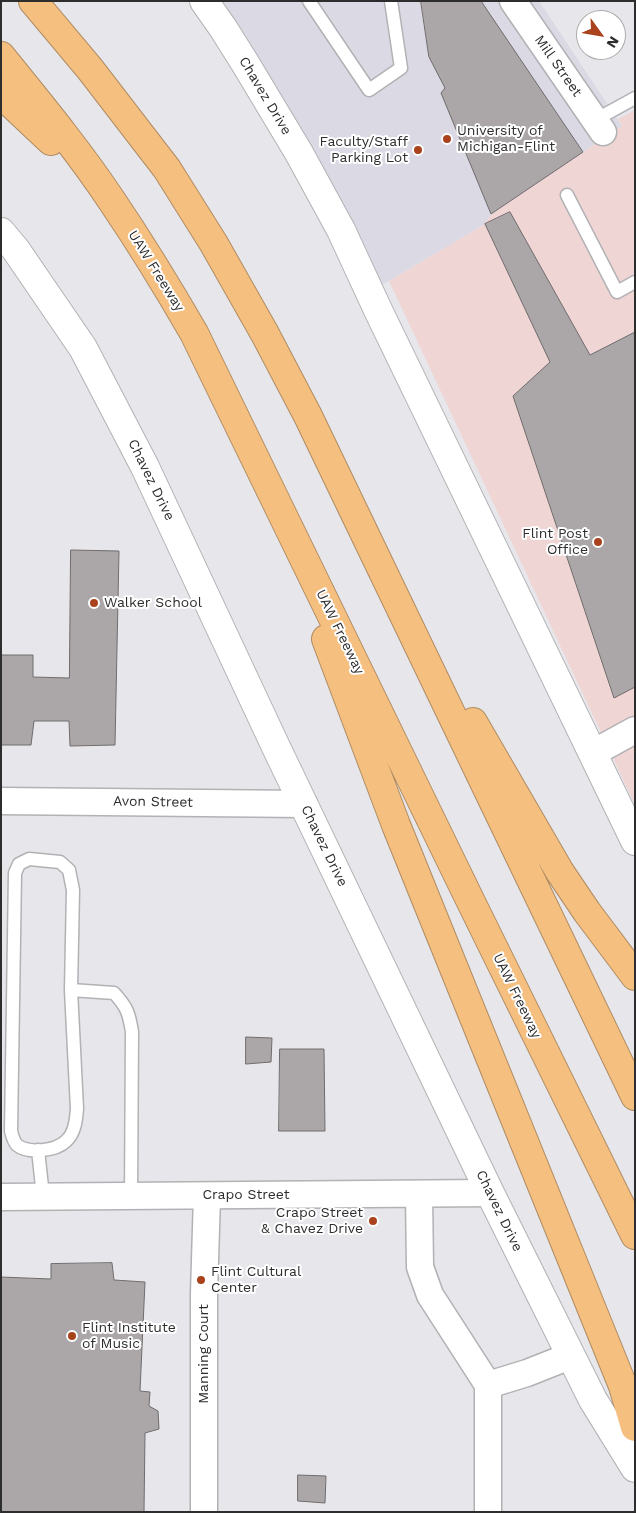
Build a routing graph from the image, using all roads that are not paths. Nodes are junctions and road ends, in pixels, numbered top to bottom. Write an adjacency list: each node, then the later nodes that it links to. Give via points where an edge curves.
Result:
1 (33, 1): 11 (highway)
2 (56, 1): 11 (highway)
3 (204, 1): 19 (main road, Chavez Drive, via 289,136 341,230)
4 (309, 1): 5 (lane, via 368,90 401,68)
5 (390, 1)
6 (513, 1): 10 (street, Mill Street)
7 (1, 56): 13 (highway, UAW Freeway)
8 (1, 94): 13 (highway)
9 (635, 98): 10 (lane)
10 (599, 126)
11 (166, 169): 17 (highway, via 214,244 265,334)
12 (567, 195): 15 (lane, via 617,292)
13 (111, 199): 16 (highway, UAW Freeway, via 194,333)
14 (1, 232): 21 (main road, Chavez Drive, via 84,348 146,467)
15 (635, 282)
16 (266, 479): 33 (highway, UAW Freeway); 36 (highway, via 396,825 623,1386)
17 (371, 546): 23 (highway, via 560,872); 25 (highway)
18 (635, 730): 19 (street)
19 (593, 753): 22 (main road, Chavez Drive)
20 (1, 801): 21 (street, Avon Street)
21 (304, 804): 27 (main road, Chavez Drive)
22 (635, 841)
23 (635, 976)
24 (71, 990): 26 (lane, via 75,1126 66,1142 57,1148); 26 (lane, via 73,890 69,870 60,862 29,859 19,864 15,873 10,1131 16,1144); 31 (lane, via 114,993 125,1005 130,1019)
25 (635, 1096)
26 (38, 1150): 30 (lane)
27 (490, 1193): 28 (street, Crapo Street); 34 (main road, Chavez Drive)
28 (418, 1195): 32 (street, Crapo Street); 35 (street, via 420,1267 427,1288)
29 (1, 1196): 30 (street, Crapo Street)
30 (43, 1196): 31 (street, Crapo Street)
31 (131, 1196): 32 (street, Crapo Street)
32 (207, 1196): 38 (street, Manning Court)
33 (635, 1235)
34 (570, 1356): 35 (street); 37 (main road, Chavez Drive)
35 (488, 1385): 39 (street)
36 (635, 1427)
37 (635, 1468)
38 (204, 1512)
39 (488, 1512)

